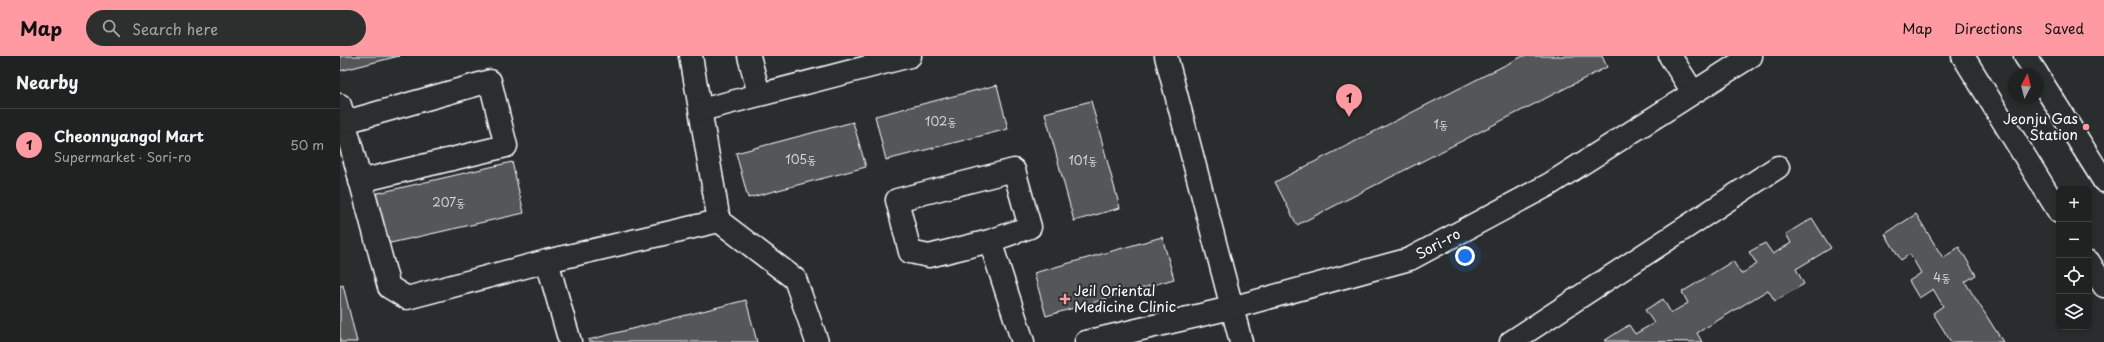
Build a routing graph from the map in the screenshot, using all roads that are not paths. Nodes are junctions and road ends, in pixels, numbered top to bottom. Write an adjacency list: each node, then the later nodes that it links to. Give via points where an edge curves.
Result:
1 (691, 56): 14 (street)
2 (749, 56): 13 (street)
3 (910, 56): 9 (street)
4 (1166, 56): 25 (street)
5 (1670, 56): 12 (street)
6 (1751, 56): 12 (street, Sori-ro)
7 (1963, 56): 19 (street)
8 (2026, 56): 10 (street)
9 (856, 63): 13 (street)
10 (2033, 68)
11 (2044, 86): 18 (street)
12 (1693, 92): 25 (street, Sori-ro, via 1550,184 1410,259)
13 (759, 94): 14 (street)
14 (701, 110): 20 (street)
15 (343, 114): 17 (street); 17 (street, via 490,81 506,146)
16 (1778, 167): 31 (street)
17 (360, 181): 22 (street, via 389,287 407,298)
18 (2104, 181)
19 (2056, 207)
20 (719, 220): 22 (street); 27 (street, via 795,278)
21 (990, 241): 21 (street, via 1030,227 1014,170 897,200 910,252 929,256); 28 (street)
22 (547, 261): 26 (street)
23 (2092, 267): 24 (street)
24 (2104, 286)
25 (1231, 308): 29 (street, Sori-ro); 30 (street)
26 (570, 342)
27 (817, 342)
28 (1024, 342)
29 (1086, 342)
30 (1241, 342)
31 (1511, 342)

